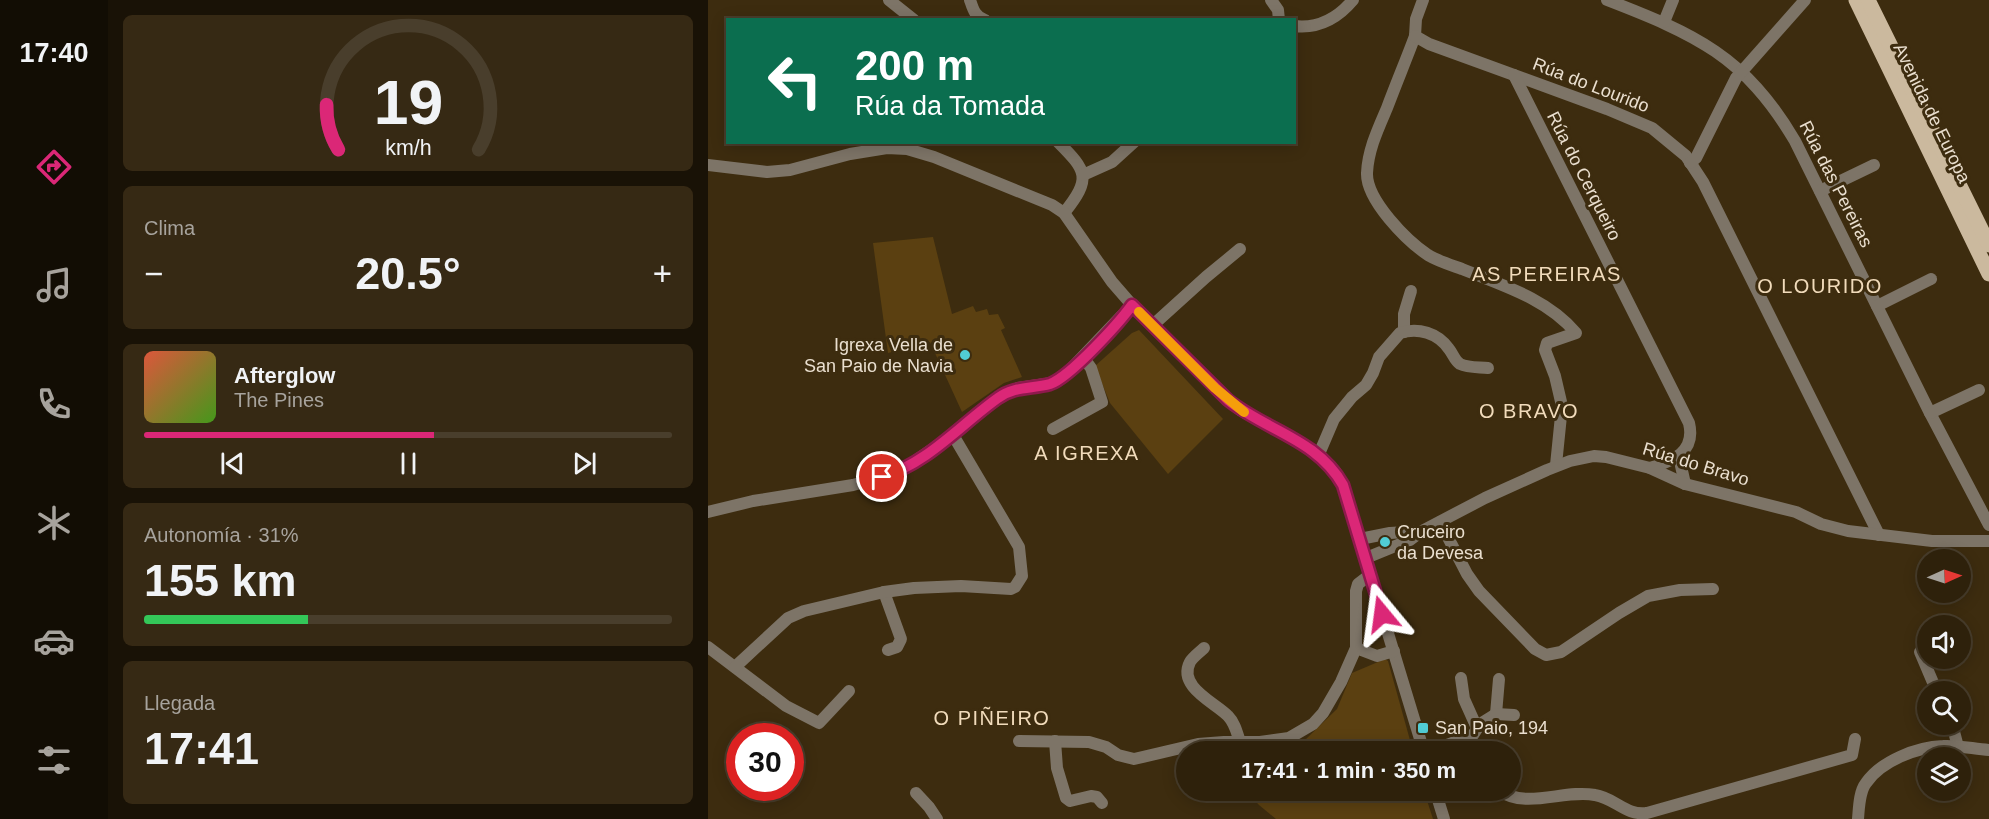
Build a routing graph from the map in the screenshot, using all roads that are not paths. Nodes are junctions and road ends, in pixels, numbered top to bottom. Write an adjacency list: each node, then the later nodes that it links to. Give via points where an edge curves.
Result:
1 (889, 0): 11 (street)
2 (970, 0): 12 (street)
3 (1271, 0): 13 (street)
4 (1353, 0): 15 (street, via 1331,20)
5 (1423, 0): 16 (street)
6 (1607, 0): 14 (street, Rúa das Pereiras)
7 (1673, 0): 14 (street)
8 (1805, 0): 17 (street)
9 (1856, 0): 29 (main road, Avenida de Europa)
10 (1868, 0): 27 (main road, Avenida de Europa)
11 (912, 18)
12 (979, 18)
13 (1279, 18)
14 (1664, 22): 17 (street, Rúa das Pereiras)
15 (1296, 26)
16 (1415, 36): 18 (street, Rúa do Lourido); 44 (street, via 1370,149 1367,175 1372,195 1405,235 1429,256 1539,303 1564,319 1576,333 1547,343 1545,350 1562,406)
17 (1742, 70): 21 (street); 25 (street, Rúa das Pereiras, via 1782,118)
18 (1514, 75): 21 (street, Rúa do Lourido, via 1652,129); 42 (street, Rúa do Cerqueiro, via 1689,423 1691,438)
19 (1060, 144): 24 (street, via 1079,163)
20 (1132, 144): 24 (street, via 1112,162)
21 (1690, 163): 51 (street, Rúa do Lourido, via 1703,182)
22 (708, 165): 26 (street, via 767,172 850,154 907,149)
23 (1874, 165): 25 (street)
24 (1083, 175): 26 (street, via 1081,187)
25 (1820, 191): 33 (street, Rúa das Pereiras)
26 (1064, 213): 32 (street)
27 (1989, 245)
28 (1240, 249): 34 (street)
29 (1989, 274)
30 (1931, 279): 33 (street)
31 (1411, 291): 35 (street, via 1404,314)
32 (1132, 305): 34 (street); 36 (street)
33 (1877, 306): 39 (street, Rúa das Pereiras)
34 (1153, 325): 43 (street, via 1240,410)
35 (1404, 332): 37 (street, via 1436,335 1457,362); 43 (street, via 1390,343 1366,385 1334,419)
36 (1083, 357): 40 (street, via 1091,368 1102,402); 41 (street, via 1052,383 1018,388 1000,396)
37 (1488, 368)
38 (1979, 390): 39 (street)
39 (1930, 413): 49 (street, Rúa das Pereiras)
40 (1053, 429)
41 (953, 435): 47 (street, via 890,475); 58 (street, via 1019,548 1019,582 1011,589 946,586)
42 (1682, 453): 45 (street); 46 (street, Rúa do Cerqueiro)
43 (1319, 454): 52 (street, via 1343,485)
44 (1556, 465): 45 (street, Rúa do Bravo, via 1594,456); 48 (street, Rúa do Bravo)
45 (1650, 468): 46 (street, Rúa do Bravo)
46 (1685, 484): 51 (street, Rúa do Bravo, via 1796,512 1821,524)
47 (708, 512)
48 (1440, 522): 50 (street, Rúa do Bravo); 57 (street, via 1479,591 1535,649 1546,655 1561,652 1648,596)
49 (1988, 524): 53 (street, via 1983,533)
50 (1422, 531): 52 (street, Rúa do Bravo); 55 (street, Rúa do Bravo)
51 (1879, 536): 53 (street, Rúa do Bravo)
52 (1360, 539): 55 (street)
53 (1971, 540): 54 (street, Rúa do Bravo)
54 (1989, 542)
55 (1366, 558): 56 (street)
56 (1371, 574): 61 (street, via 1358,584 1356,591); 63 (street)
57 (1713, 589)
58 (884, 592): 62 (street, via 901,639 897,647); 64 (street, via 795,614)
59 (708, 647): 64 (street)
60 (1204, 648): 75 (street, via 1191,661 1188,671 1193,686 1228,716)
61 (1356, 648): 63 (street, via 1377,656); 76 (street, via 1331,702 1313,724)
62 (888, 650)
63 (1394, 651): 77 (street)
64 (735, 667): 67 (street, via 786,706 819,723)
65 (1461, 678): 70 (street, via 1464,699)
66 (1499, 680): 68 (street)
67 (849, 691)
68 (1496, 714): 69 (street); 70 (street)
69 (1514, 715)
70 (1477, 728): 78 (street, via 1473,735)
71 (1955, 735): 80 (street)
72 (1855, 739): 86 (street, via 1852,755 1647,813 1630,812 1596,795)
73 (1019, 741): 74 (street)
74 (1055, 741): 82 (street, via 1089,742 1134,759); 88 (street, via 1057,768 1066,798 1070,801 1091,796 1098,797)
75 (1240, 741)
76 (1275, 741)
77 (1423, 741)
78 (1456, 741)
79 (1935, 747): 80 (street)
80 (1958, 747)
81 (1971, 748): 84 (street)
82 (1176, 749)
83 (1917, 750): 91 (street, via 1886,764 1865,784)
84 (1989, 750)
85 (916, 793): 89 (street)
86 (1521, 799)
87 (1438, 801): 90 (street)
88 (1101, 803)
89 (937, 819)
90 (1444, 819)
91 (1858, 819)

